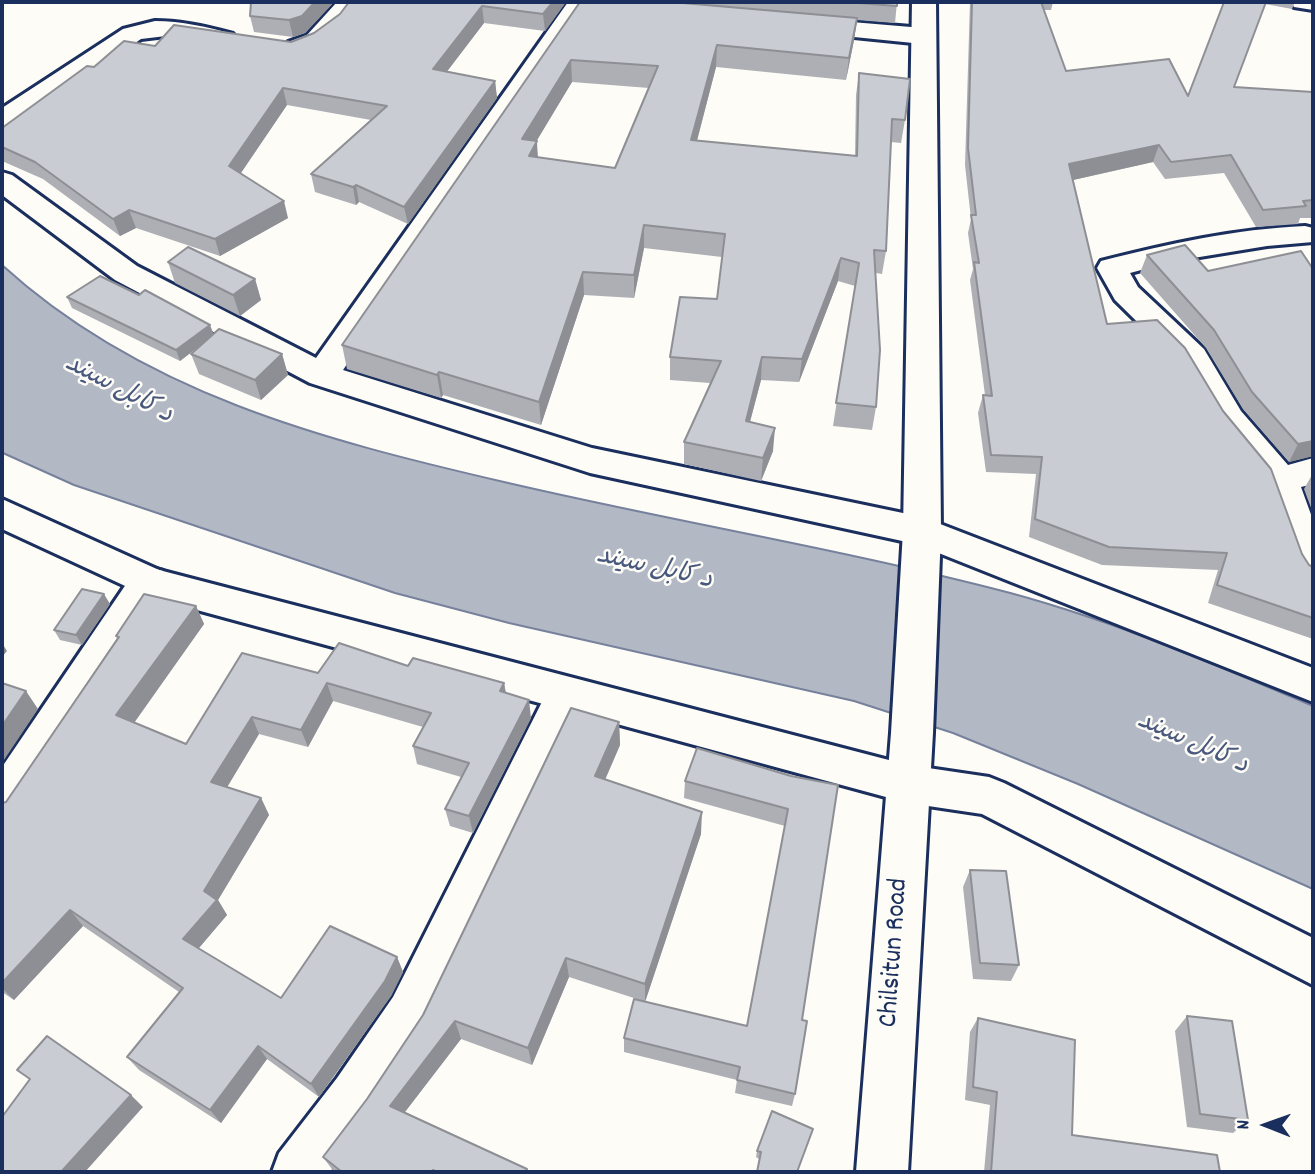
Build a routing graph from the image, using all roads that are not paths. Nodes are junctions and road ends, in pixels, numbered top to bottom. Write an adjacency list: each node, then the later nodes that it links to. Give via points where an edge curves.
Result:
1 (350, 2): 9 (street, via 316,40 295,48 161,26 146,28)
2 (581, 2): 6 (street); 12 (street)
3 (924, 2): 8 (street, Chilsitun Road)
4 (1303, 2): 5 (street)
5 (1313, 3)
6 (609, 6)
7 (784, 24): 8 (street)
8 (923, 36): 15 (street, Chilsitun Road)
9 (2, 120)
10 (2, 181): 12 (street, via 126,273)
11 (1305, 235): 13 (street, via 1174,252 1112,268 1126,293 1192,357 1229,419)
12 (322, 375): 15 (street, via 590,460)
13 (1296, 475): 16 (street)
14 (2, 513): 17 (street)
15 (920, 543): 18 (street); 20 (street, Chilsitun Road)
16 (1313, 570)
17 (149, 582): 19 (street); 21 (street)
18 (1313, 685)
19 (567, 694): 20 (street); 23 (street, via 410,1014)
20 (908, 784): 22 (street, via 989,796); 24 (street, Chilsitun Road)
21 (2, 803)
22 (1313, 962)
23 (298, 1172)
24 (882, 1172)

